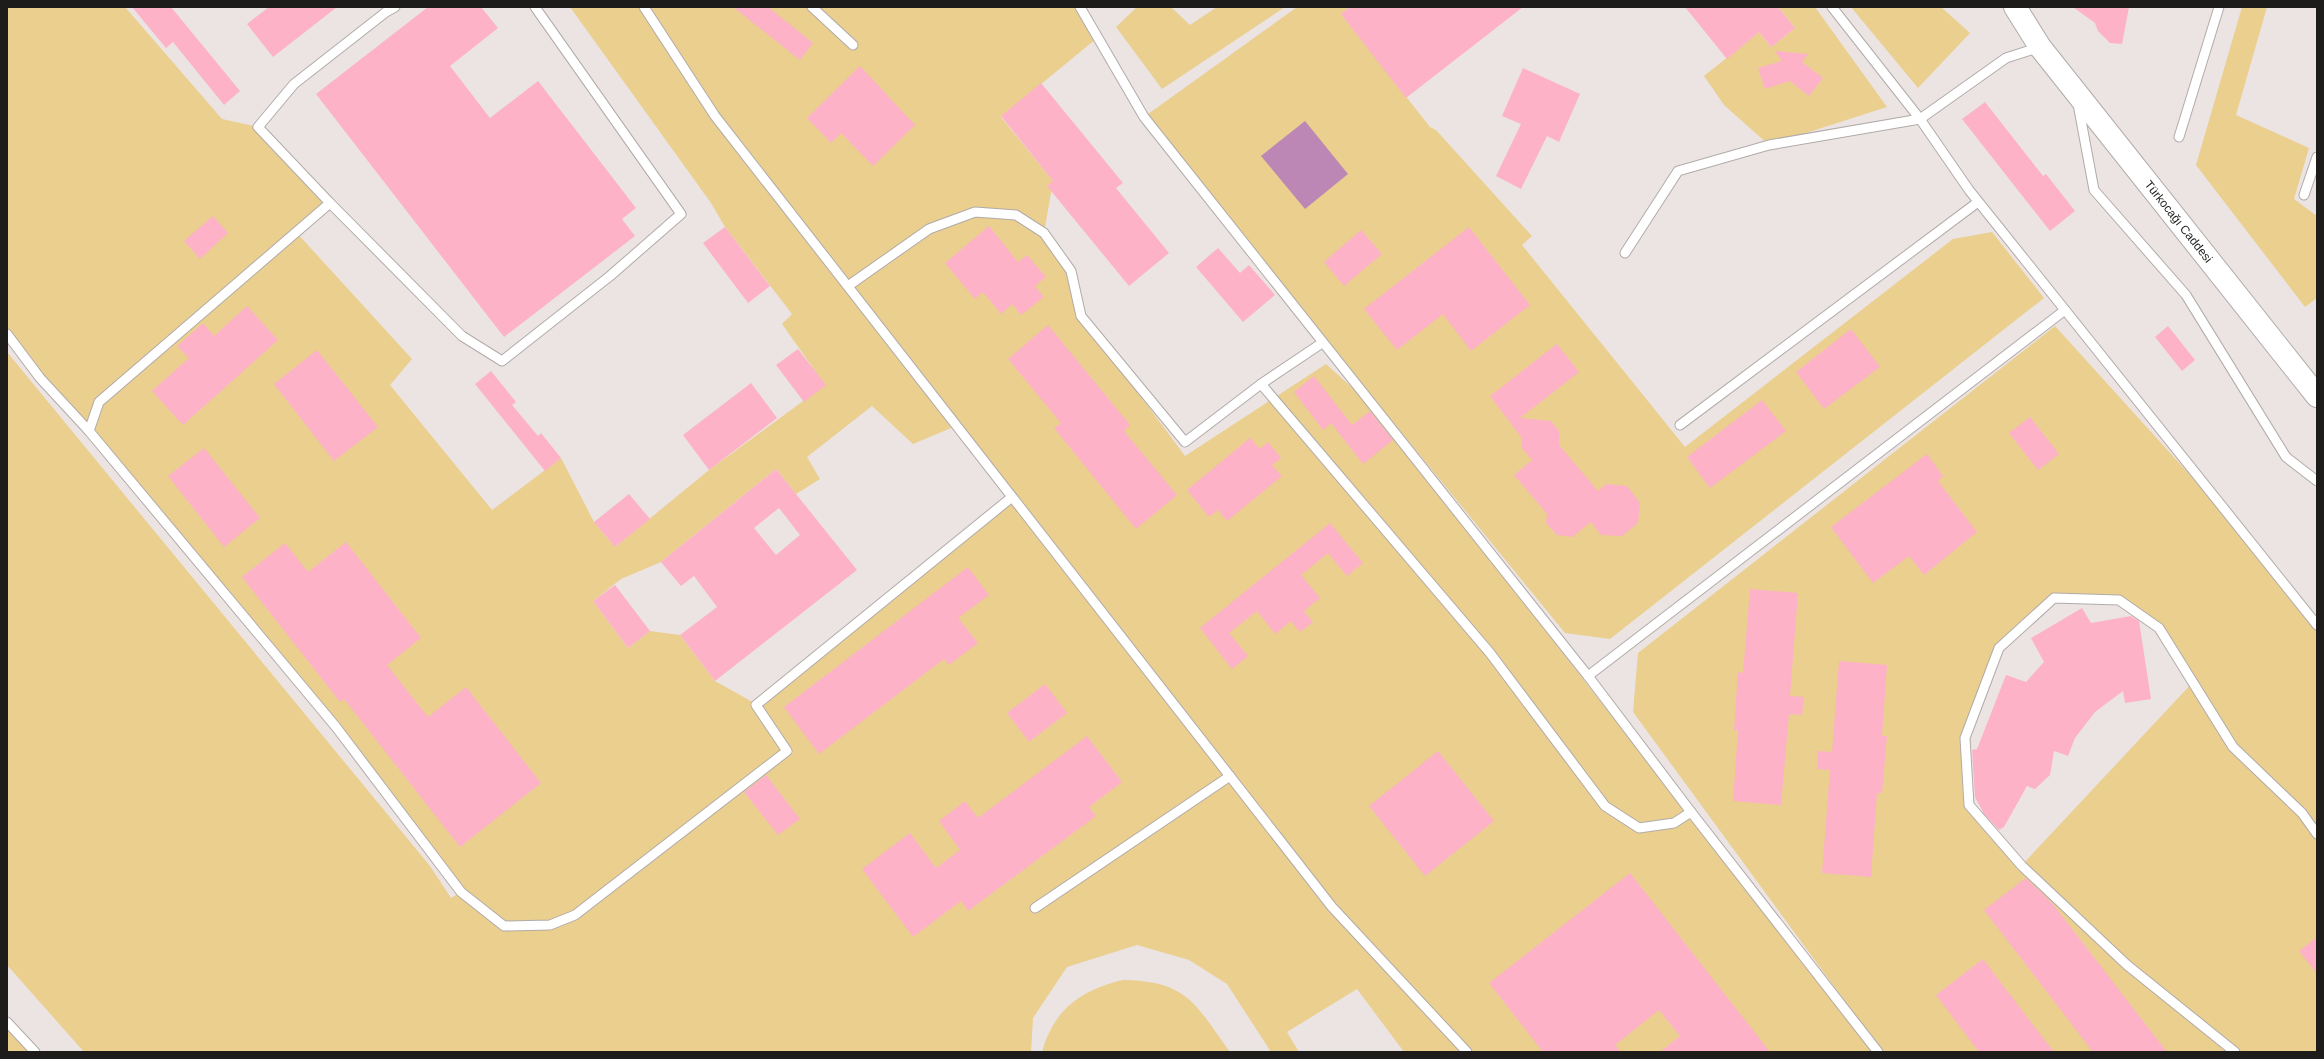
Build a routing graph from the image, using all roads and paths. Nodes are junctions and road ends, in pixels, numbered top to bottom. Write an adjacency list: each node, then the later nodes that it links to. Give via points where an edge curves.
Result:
1 (395, 7): 17 (lane, via 294,84 258,127)
2 (535, 7): 17 (lane, via 681,214 610,276 502,361 462,336)
3 (644, 7): 20 (lane, via 715,116)
4 (812, 7): 10 (lane)
5 (1080, 7): 23 (lane, via 1144,117)
6 (1832, 7): 13 (lane)
7 (1999, 7): 11 (main road, Türkocağı Caddesi)
8 (2015, 7): 11 (main road, Türkocağı Caddesi)
9 (2218, 7): 14 (lane)
10 (853, 45)
11 (2040, 47): 12 (main road, Türkocağı Caddesi); 13 (lane, via 2006,58)
12 (2075, 91): 25 (main road, Türkocağı Caddesi); 28 (lane, via 2094,190 2186,295 2286,456)
13 (1920, 118): 18 (lane); 19 (lane, via 1769,145 1678,171)
14 (2179, 137)
15 (2317, 157): 16 (lane)
16 (2304, 195)
17 (330, 202): 27 (lane, via 99,402)
18 (1978, 202): 21 (lane); 26 (lane)
19 (1625, 253)
20 (848, 286): 24 (lane, via 929,229 975,212 1016,215 1044,233 1071,271 1081,316 1185,442); 29 (lane)
21 (2065, 310): 30 (lane); 31 (lane)
22 (7, 334): 27 (lane, via 40,378)
23 (1322, 343): 24 (lane); 31 (lane)
24 (1261, 384): 33 (lane, via 1490,653 1605,806 1639,828 1674,823)
25 (2317, 396)
26 (1680, 425)
27 (89, 431): 29 (lane, via 336,727 461,892 504,926 550,925 575,915 787,751 756,705)
28 (2317, 481)
29 (1012, 498): 32 (lane)
30 (2317, 625)
31 (1588, 676): 33 (lane)
32 (1230, 776): 35 (lane); 38 (lane, via 1332,907)
33 (1691, 812): 39 (lane)
34 (2317, 834): 40 (lane, via 2302,813 2233,747 2159,628 2119,600 2054,598 1999,648 1965,738 1969,805 2022,866 2127,965)
35 (1035, 908)
36 (7, 1022): 37 (lane)
37 (35, 1052)
38 (1467, 1052)
39 (1878, 1052)
40 (2235, 1052)

